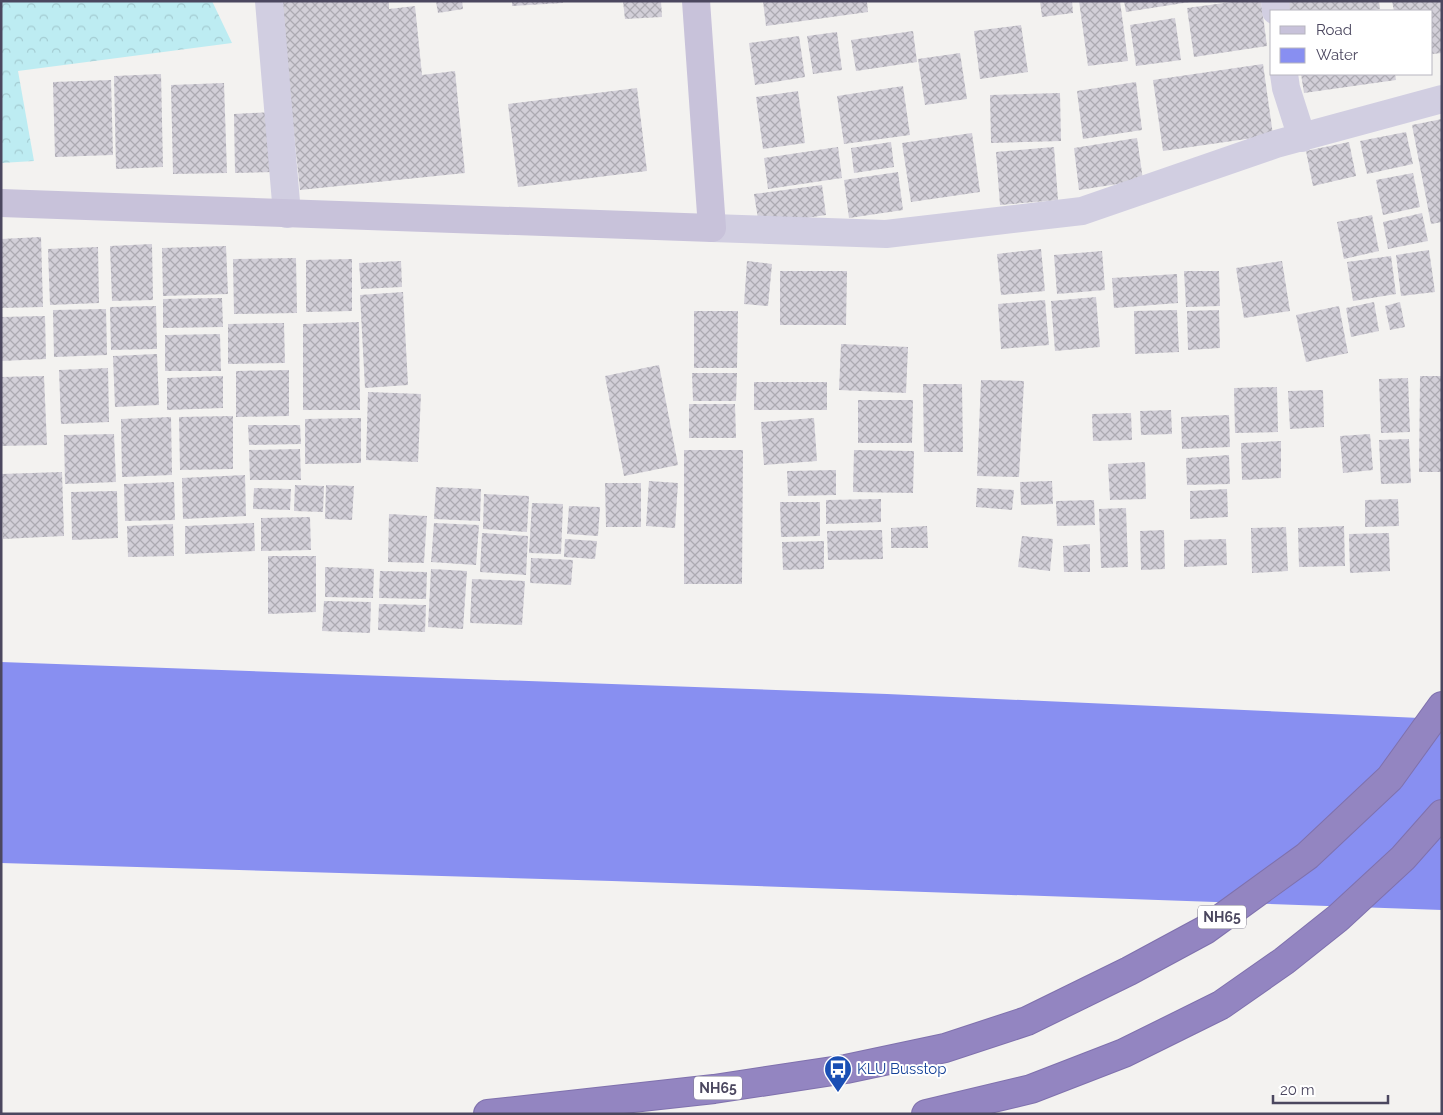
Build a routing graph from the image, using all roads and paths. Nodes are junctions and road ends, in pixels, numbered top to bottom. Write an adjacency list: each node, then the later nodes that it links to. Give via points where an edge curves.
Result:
1 (269, 1): 7 (street)
2 (696, 1): 8 (street)
3 (1284, 75): 5 (street)
4 (1442, 99): 5 (street)
5 (1302, 138): 8 (street, via 1082,211 886,234)
6 (1, 203): 7 (street)
7 (287, 214): 8 (street)
8 (712, 228)
9 (1442, 706): 11 (highway, NH65, via 1390,778 1307,856 1205,930 1129,971 1027,1021 945,1048 846,1069 714,1089)
10 (1442, 814): 13 (highway, via 1403,858 1338,918 1221,1005 1124,1052 1031,1089)
11 (638, 1106): 12 (highway, NH65)
12 (488, 1114)
13 (926, 1114)

